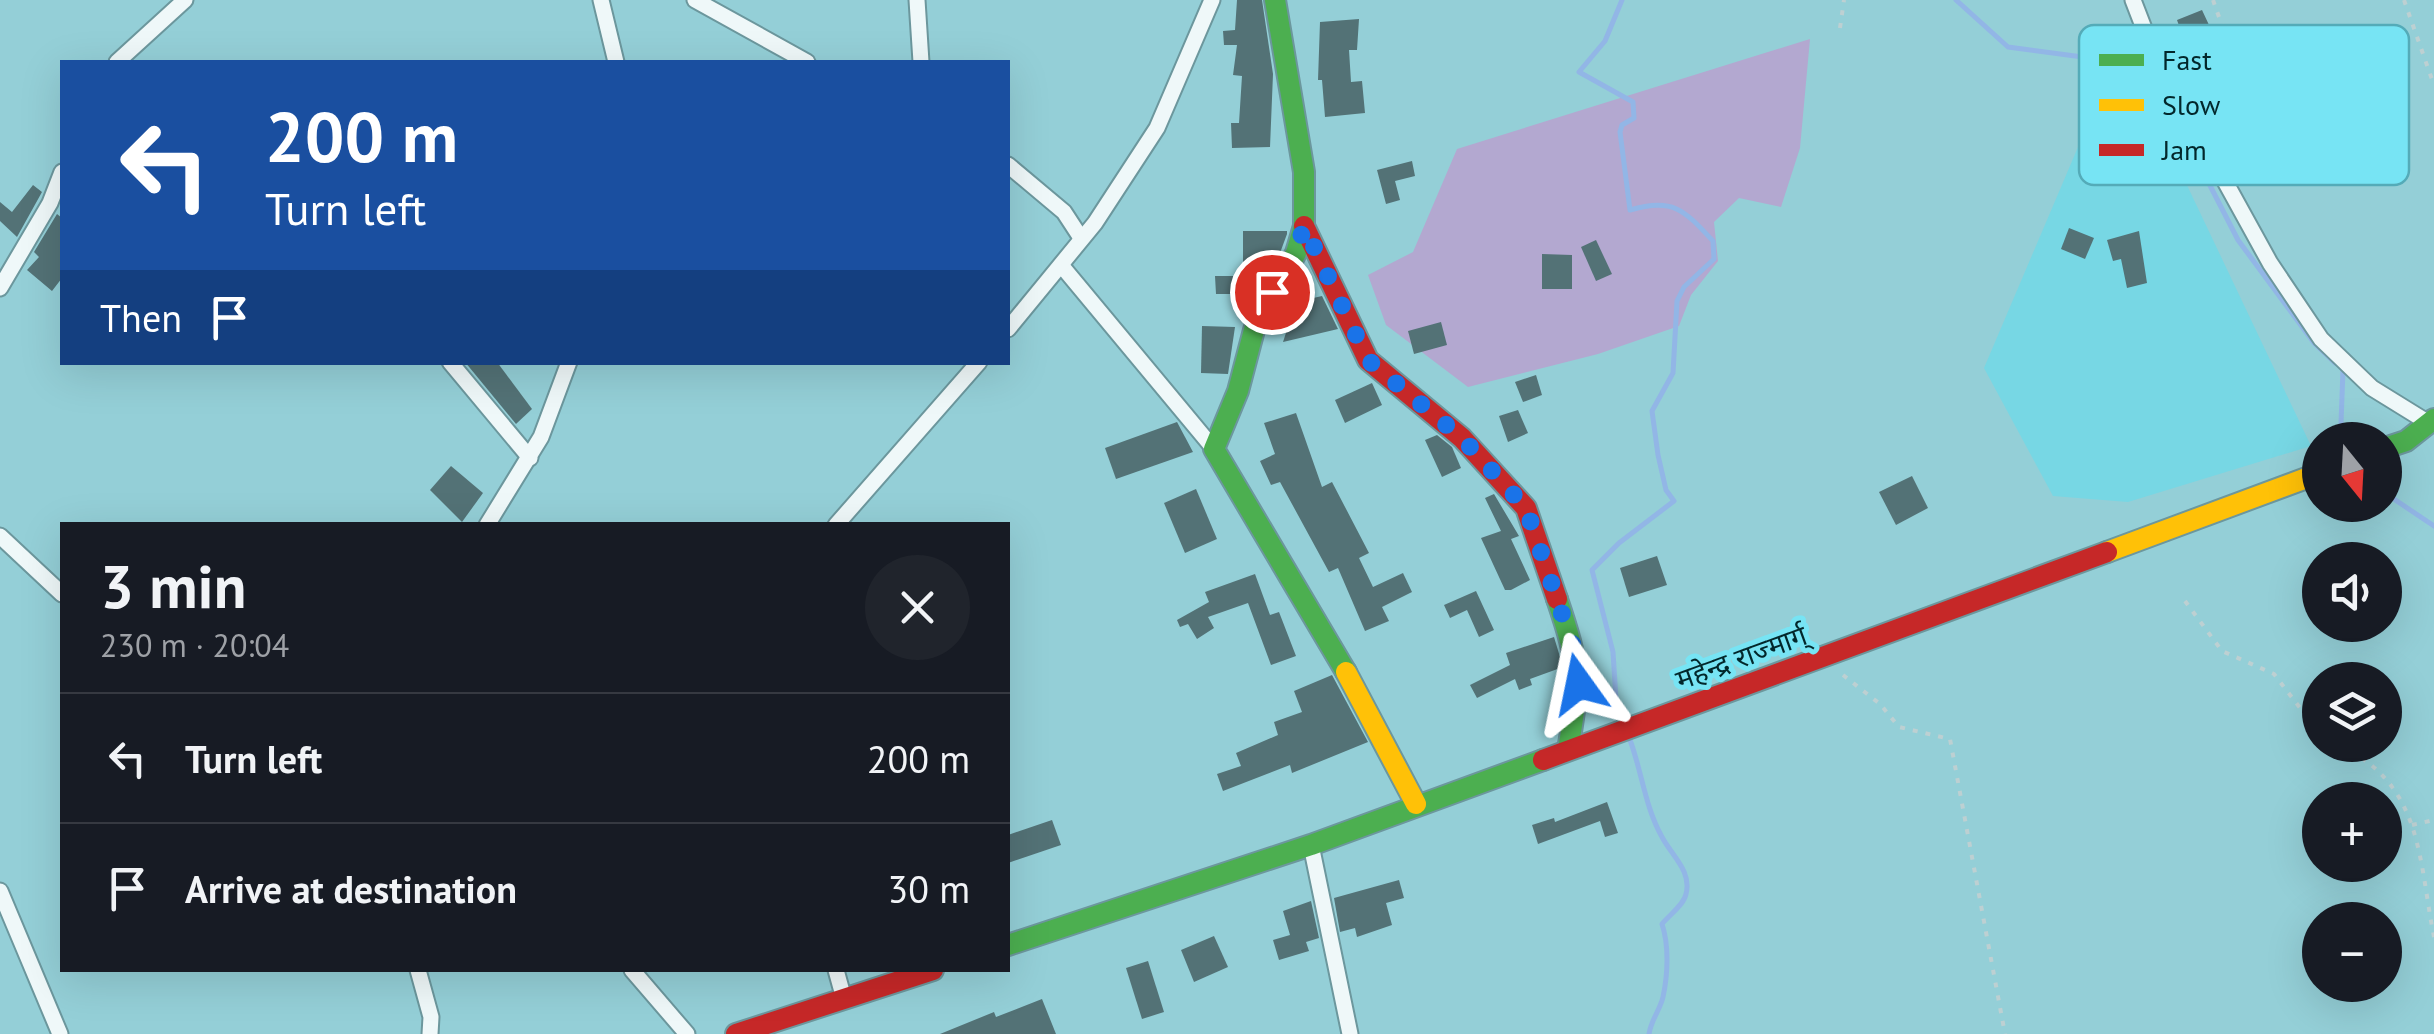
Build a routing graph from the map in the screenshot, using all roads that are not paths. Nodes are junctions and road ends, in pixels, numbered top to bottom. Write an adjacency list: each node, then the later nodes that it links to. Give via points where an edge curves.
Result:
1 (186, 0): 9 (street)
2 (601, 0): 10 (street)
3 (695, 0): 11 (street)
4 (917, 0): 12 (street)
5 (1212, 0): 17 (street, via 1157,128)
6 (1275, 0): 16 (main road, via 1304,172)
7 (2133, 0): 8 (street)
8 (2143, 25)
9 (119, 60)
10 (616, 60)
11 (804, 60)
12 (921, 60)
13 (1010, 168): 17 (street, via 1064,212)
14 (60, 177): 19 (street)
15 (2227, 185): 24 (street, via 2321,339 2372,388)
16 (1304, 226): 26 (main road, via 1254,330); 33 (main road, via 1368,360 1462,438 1526,508 1576,655 1579,684)
17 (1081, 238): 18 (street)
18 (1061, 265): 20 (street); 26 (street)
19 (0, 288)
20 (1010, 327)
21 (452, 365): 27 (street)
22 (568, 365): 27 (street)
23 (976, 365): 30 (street)
24 (2430, 421): 25 (main road)
25 (2402, 442)
26 (1214, 449): 34 (main road, via 1322,625)
27 (530, 458): 29 (street)
28 (2302, 480): 33 (main road, महेन्द्र राज्मार्ग्)
29 (489, 522)
30 (839, 522)
31 (0, 536): 32 (street)
32 (60, 592)
33 (1568, 750): 34 (main road, महेन्द्र राज्मार्ग्)
34 (1416, 804): 35 (main road, महेन्द्र राज्मार्ग्)
35 (1311, 844): 37 (main road, महेन्द्र राज्मार्ग्); 47 (street)
36 (0, 891): 43 (street)
37 (1010, 944)
38 (419, 972): 44 (street)
39 (634, 972): 45 (street)
40 (837, 972): 42 (street)
41 (927, 972): 42 (main road)
42 (844, 999): 46 (main road)
43 (60, 1034)
44 (430, 1034)
45 (687, 1034)
46 (736, 1034)
47 (1350, 1034)

